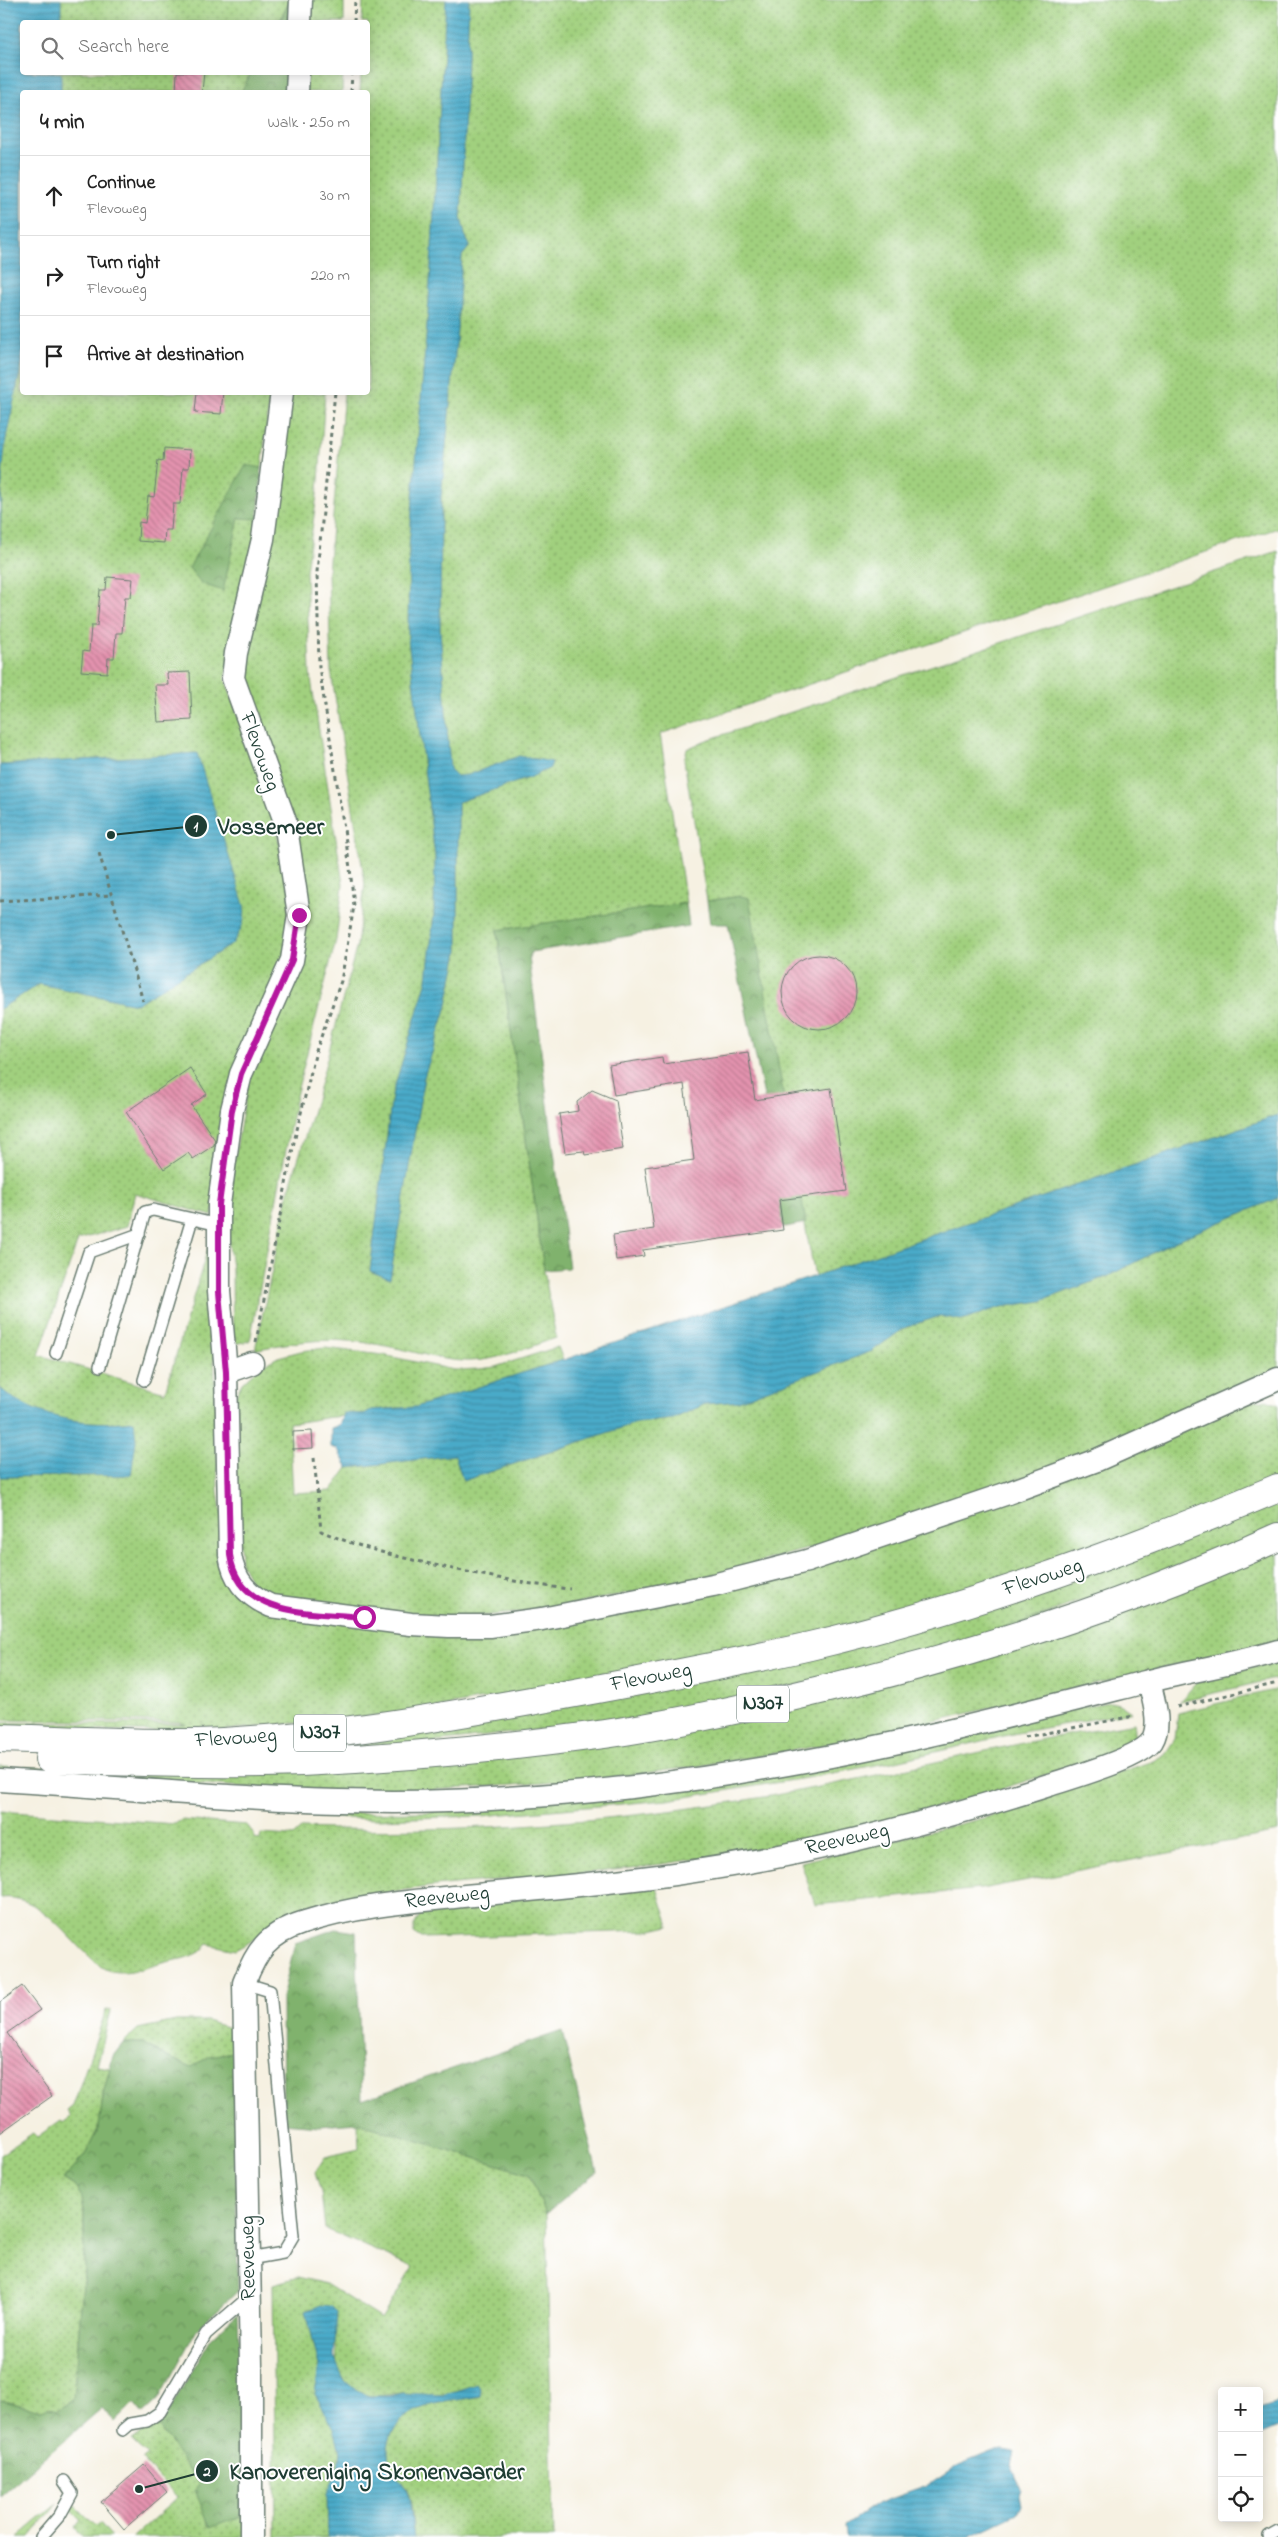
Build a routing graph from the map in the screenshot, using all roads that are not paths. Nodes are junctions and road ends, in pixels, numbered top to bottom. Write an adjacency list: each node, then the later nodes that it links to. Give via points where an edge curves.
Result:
1 (301, 0): 2 (street)
2 (300, 20)
3 (298, 75): 4 (street)
4 (297, 90)
5 (282, 395): 7 (street, Flevoweg, via 263,540 233,678 284,821 299,915 292,960 241,1074 232,1110)
6 (192, 1219): 7 (lane); 8 (lane, via 153,1210 146,1212); 14 (lane)
7 (219, 1225): 12 (street, Flevoweg, via 219,1292)
8 (139, 1234): 9 (lane, via 89,1252); 11 (lane)
9 (56, 1353)
10 (252, 1363): 12 (street)
11 (100, 1366)
12 (226, 1372): 13 (street, Flevoweg, via 230,1555 242,1586 260,1601 276,1607 449,1626 490,1626 550,1618 713,1585 807,1560 926,1522 1097,1460)
13 (1278, 1379)
14 (144, 1380)
15 (1278, 1488): 19 (highway, Flevoweg / N307, via 1167,1534 977,1600 810,1646 637,1682 340,1731 200,1743)
16 (1278, 1537): 20 (highway, Flevoweg / N307, via 1080,1616 941,1660 756,1706 608,1734 414,1755 299,1762 144,1762)
17 (1278, 1651): 18 (street)
18 (1149, 1681): 21 (street, via 991,1722 764,1768 552,1794 447,1801 291,1800); 22 (street, Reeveweg, via 1156,1722 1152,1741 1145,1750 1091,1771 950,1814 780,1856 673,1874 402,1903 301,1923 263,1944)
19 (0, 1738)
20 (0, 1757)
21 (0, 1780)
22 (244, 1983): 23 (street, Reeveweg); 23 (lane, via 270,1991 293,2236 283,2253)
23 (249, 2259): 24 (street, Reeveweg)
24 (250, 2296): 25 (lane, via 206,2334 160,2412); 29 (street, Reeveweg)
25 (123, 2430)
26 (64, 2481): 28 (lane, via 72,2493 60,2515)
27 (1278, 2532): 30 (lane)
28 (41, 2537)
29 (251, 2537)
30 (1269, 2537)

